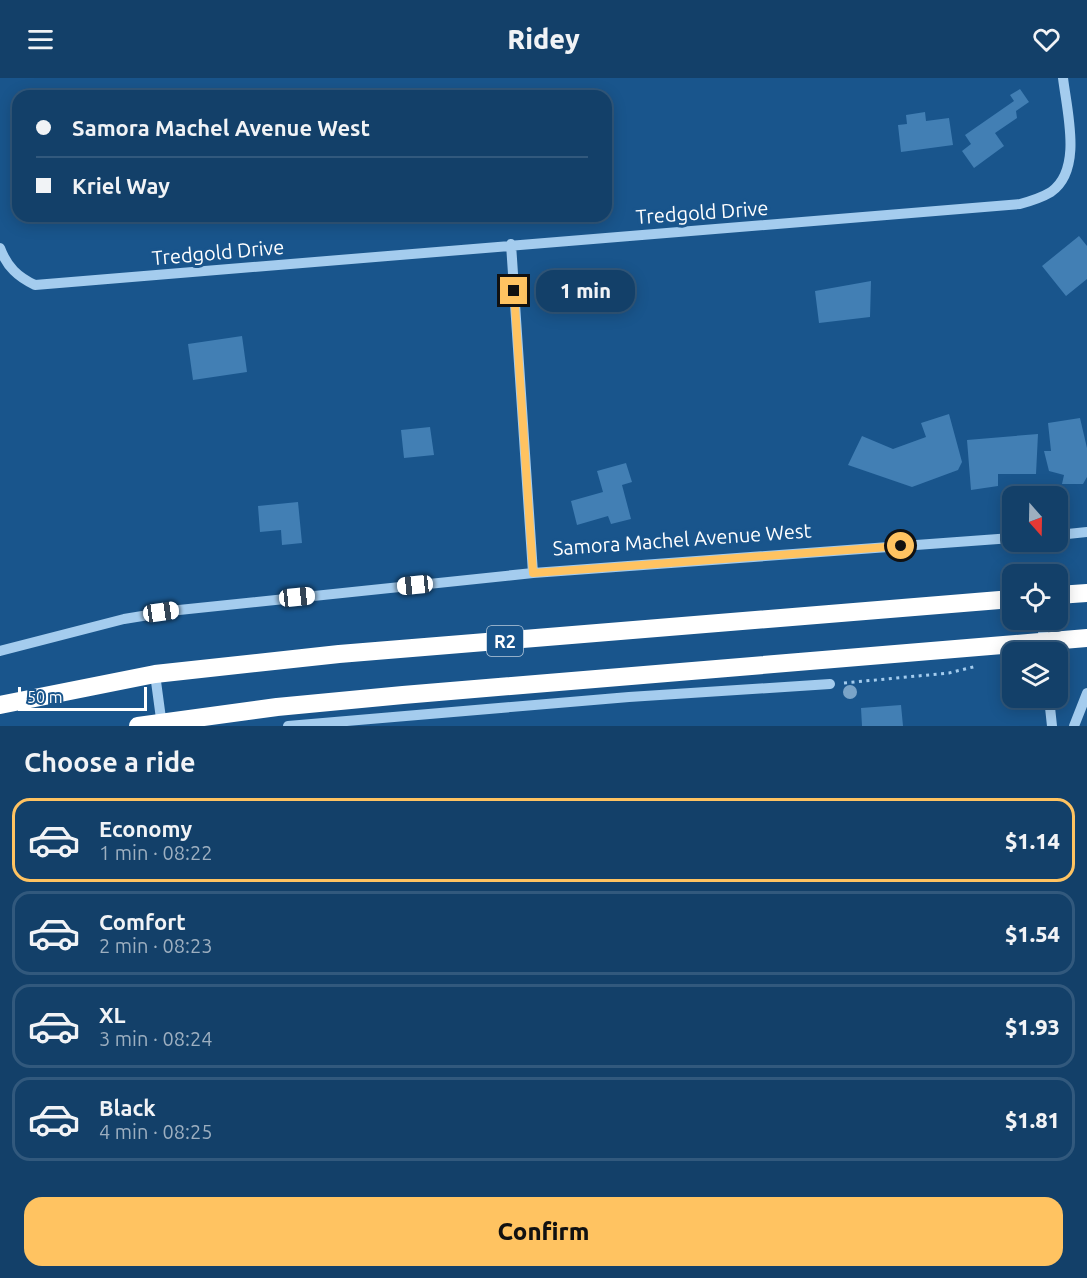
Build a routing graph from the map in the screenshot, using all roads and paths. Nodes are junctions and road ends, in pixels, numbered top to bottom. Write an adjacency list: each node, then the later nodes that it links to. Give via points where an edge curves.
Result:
1 (1063, 78): 2 (street, Tredgold Drive, via 1071,151 1069,168 1052,192 1030,201 996,207)
2 (511, 244): 3 (street, Tredgold Drive, via 35,285 18,277); 7 (street)
3 (0, 248)
4 (1087, 532): 5 (street)
5 (1068, 534)
6 (1002, 539): 7 (street, Samora Machel Avenue West)
7 (533, 573): 14 (street, Samora Machel Avenue West, via 161,612)
8 (1087, 593): 9 (highway)
9 (1068, 595)
10 (1002, 600): 16 (highway, R2, via 339,654)
11 (1087, 638): 12 (highway, R2)
12 (1068, 642)
13 (1002, 650): 21 (highway, R2, via 403,694)
14 (0, 651)
15 (981, 664): 17 (path, via 949,673)
16 (156, 674): 19 (highway, R2); 21 (street)
17 (830, 684): 23 (street)
18 (1087, 693): 25 (street)
19 (0, 705)
20 (1050, 708): 24 (street)
21 (162, 724): 22 (highway, R2)
22 (138, 726)
23 (288, 726)
24 (1052, 726)
25 (1074, 726)

